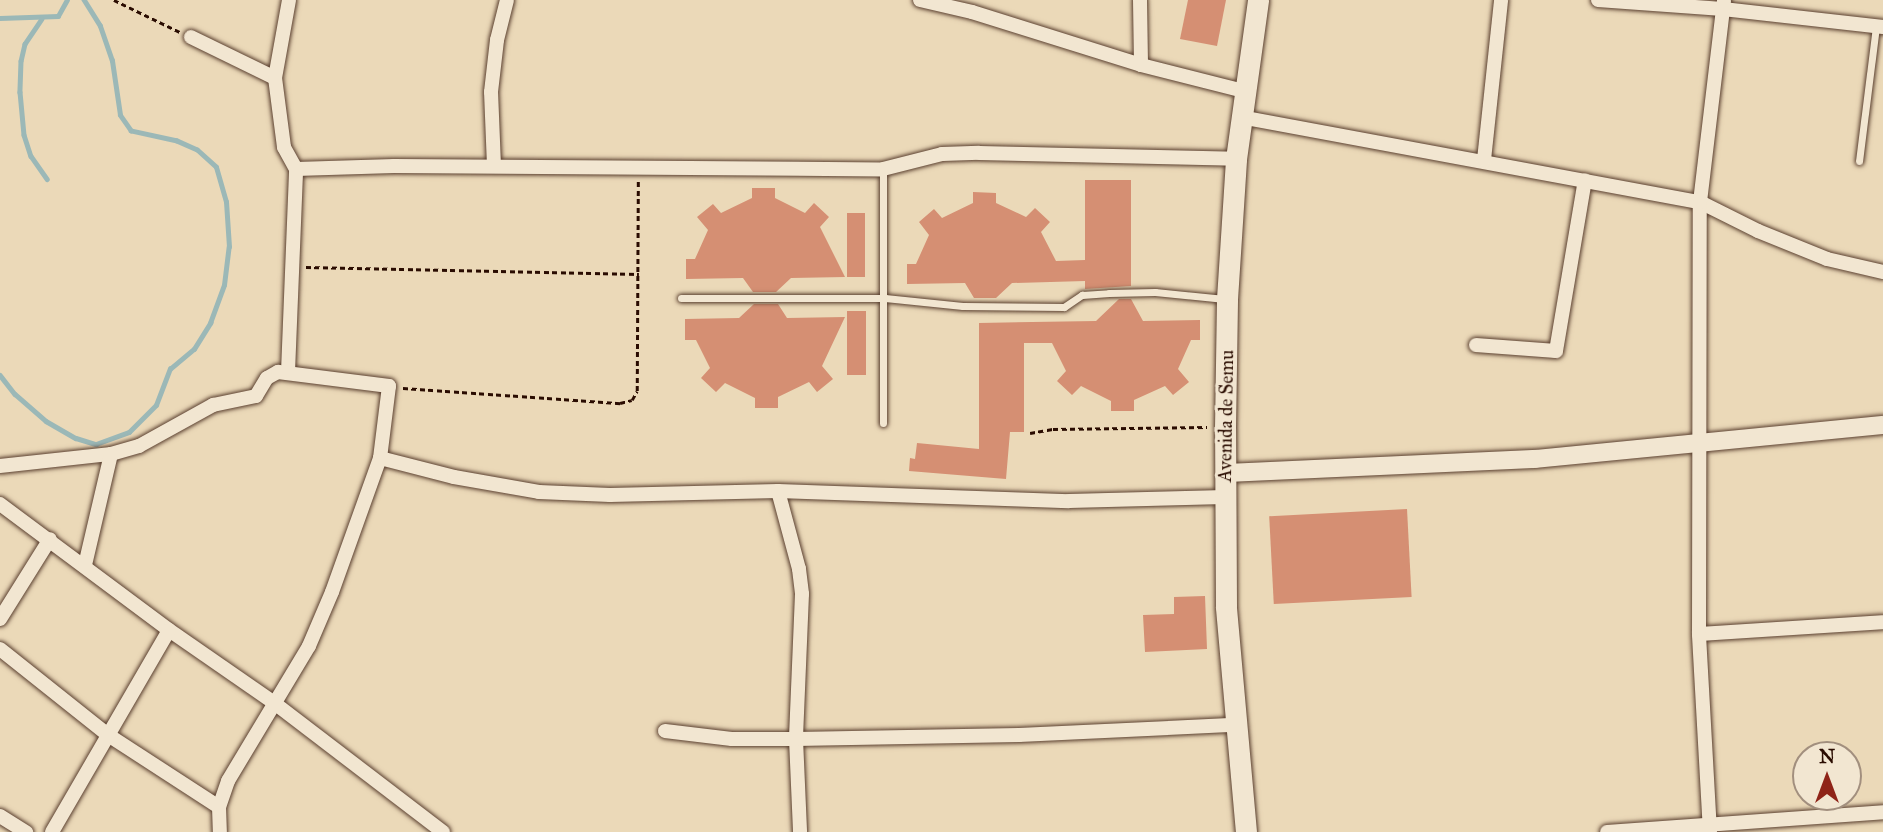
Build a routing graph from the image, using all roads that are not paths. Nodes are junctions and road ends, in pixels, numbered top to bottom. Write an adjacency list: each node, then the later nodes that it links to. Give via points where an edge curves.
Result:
1 (289, 0): 12 (street)
2 (507, 0): 18 (street, via 491,92)
3 (920, 0): 11 (street)
4 (1140, 0): 11 (street)
5 (1258, 0): 13 (main road, Avenida de Semu)
6 (1501, 0): 16 (street)
7 (1598, 0): 8 (street)
8 (1723, 5): 9 (street); 22 (street)
9 (1879, 27): 17 (lane)
10 (191, 37): 12 (street)
11 (1141, 65): 13 (street)
12 (275, 78): 19 (street, via 284,147)
13 (1244, 91): 14 (main road, Avenida de Semu)
14 (1240, 117): 15 (main road, Avenida de Semu); 16 (street)
15 (1237, 159): 20 (street, via 979,153 942,155); 26 (main road, Avenida de Semu)
16 (1484, 160): 21 (street)
17 (1859, 161)
18 (494, 166): 19 (street); 20 (street)
19 (296, 169): 28 (street)
20 (883, 169): 25 (lane)
21 (1585, 180): 22 (street); 27 (street, via 1556,351)
22 (1700, 202): 23 (street, via 1827,260); 31 (street)
23 (1883, 272)
24 (681, 298): 25 (lane)
25 (885, 299): 26 (lane, via 1063,307 1082,295 1109,293); 29 (lane)
26 (1227, 299): 35 (main road, Avenida de Semu)
27 (1476, 345)
28 (288, 372): 32 (street, via 272,374 256,396 213,405 160,436); 33 (street, via 389,386)
29 (883, 423)
30 (1883, 425): 31 (street)
31 (1700, 443): 35 (street, via 1535,459); 44 (street)
32 (111, 454): 34 (street); 40 (street)
33 (380, 458): 36 (street, via 539,492); 46 (street, via 309,646)
34 (0, 466)
35 (1225, 473): 37 (main road, Avenida de Semu)
36 (778, 491): 37 (street, via 1069,501); 50 (street, via 802,594)
37 (1225, 497): 47 (main road, Avenida de Semu, via 1226,606)
38 (0, 504): 39 (street)
39 (50, 539): 40 (street); 41 (street)
40 (85, 565): 43 (street)
41 (0, 619)
42 (1883, 622): 44 (street)
43 (169, 630): 46 (street); 49 (street)
44 (1699, 634): 54 (street)
45 (0, 649): 49 (street)
46 (273, 702): 51 (street, via 228,781); 58 (street)
47 (1235, 725): 50 (street); 60 (main road, Avenida de Semu)
48 (666, 731): 50 (street, via 732,739)
49 (108, 735): 51 (street); 56 (street)
50 (796, 739): 59 (street)
51 (219, 807): 57 (street)
52 (1883, 812): 54 (street)
53 (0, 816): 55 (street)
54 (1709, 829): 61 (street)
55 (26, 832)
56 (52, 832)
57 (220, 832)
58 (443, 832)
59 (800, 832)
60 (1246, 832)
61 (1607, 832)

